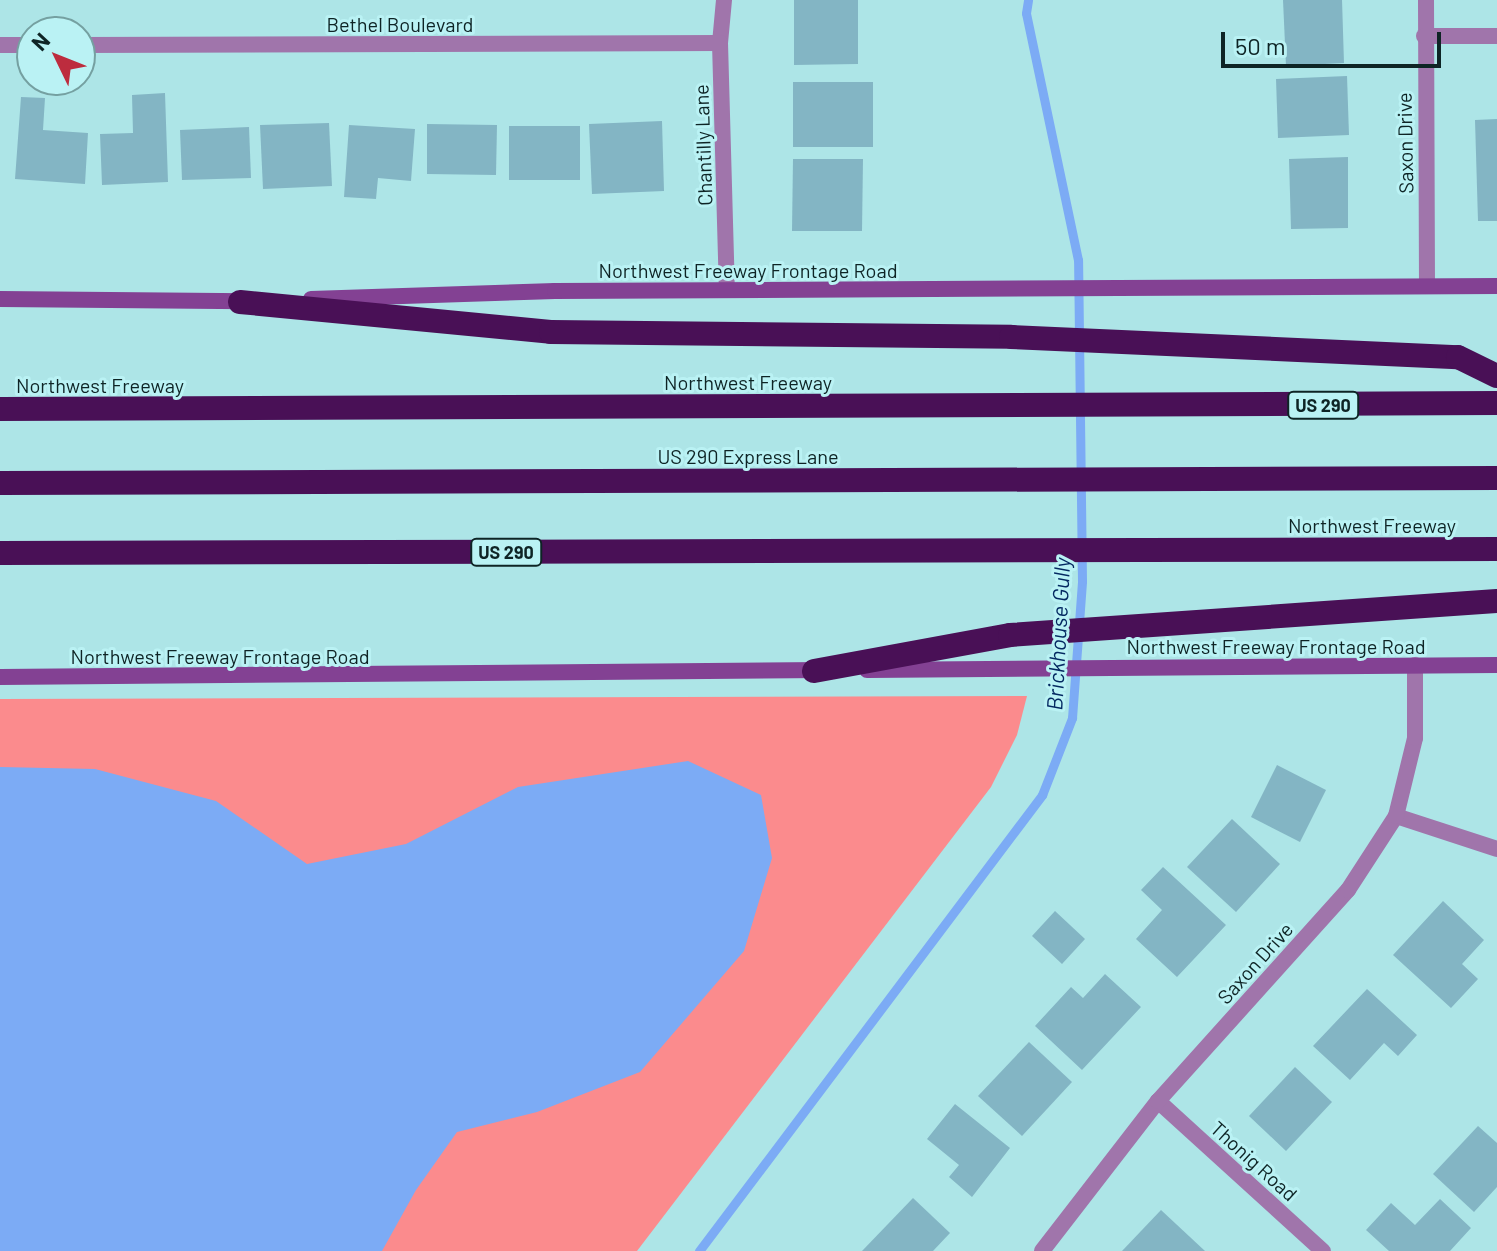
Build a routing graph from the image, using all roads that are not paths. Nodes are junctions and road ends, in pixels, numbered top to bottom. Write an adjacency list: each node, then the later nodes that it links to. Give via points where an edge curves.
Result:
1 (724, 0): 5 (street, Chantilly Lane)
2 (1426, 0): 3 (street, Saxon Drive)
3 (1424, 36): 4 (street); 7 (street, Saxon Drive)
4 (1497, 36)
5 (720, 43): 6 (street, Bethel Boulevard); 9 (street, Chantilly Lane)
6 (96, 45)
7 (1427, 286): 8 (main road, Northwest Freeway Frontage Road); 9 (main road, Northwest Freeway Frontage Road)
8 (1497, 286)
9 (727, 290): 11 (main road, Northwest Freeway Frontage Road)
10 (0, 299): 11 (main road, Northwest Freeway Frontage Road)
11 (240, 302): 12 (highway, via 551,332 1011,337 1458,357)
12 (1497, 376)
13 (1497, 403): 14 (highway, Northwest Freeway / US 290)
14 (0, 409)
15 (1497, 478): 16 (highway, US 290 Express Lane)
16 (0, 483)
17 (1497, 549): 18 (highway, Northwest Freeway / US 290)
18 (0, 553)
19 (1497, 601): 22 (highway, via 1010,635)
20 (1415, 665): 21 (main road, Northwest Freeway Frontage Road); 22 (main road, Northwest Freeway Frontage Road); 24 (street, Saxon Drive, via 1415,738)
21 (1497, 665)
22 (814, 671): 23 (main road, Northwest Freeway Frontage Road)
23 (0, 677)
24 (1396, 816): 25 (street); 26 (street, Saxon Drive, via 1348,890)
25 (1497, 849)
26 (1158, 1101): 27 (street, Saxon Drive); 28 (street, Thonig Road)
27 (1042, 1251)
28 (1323, 1251)

